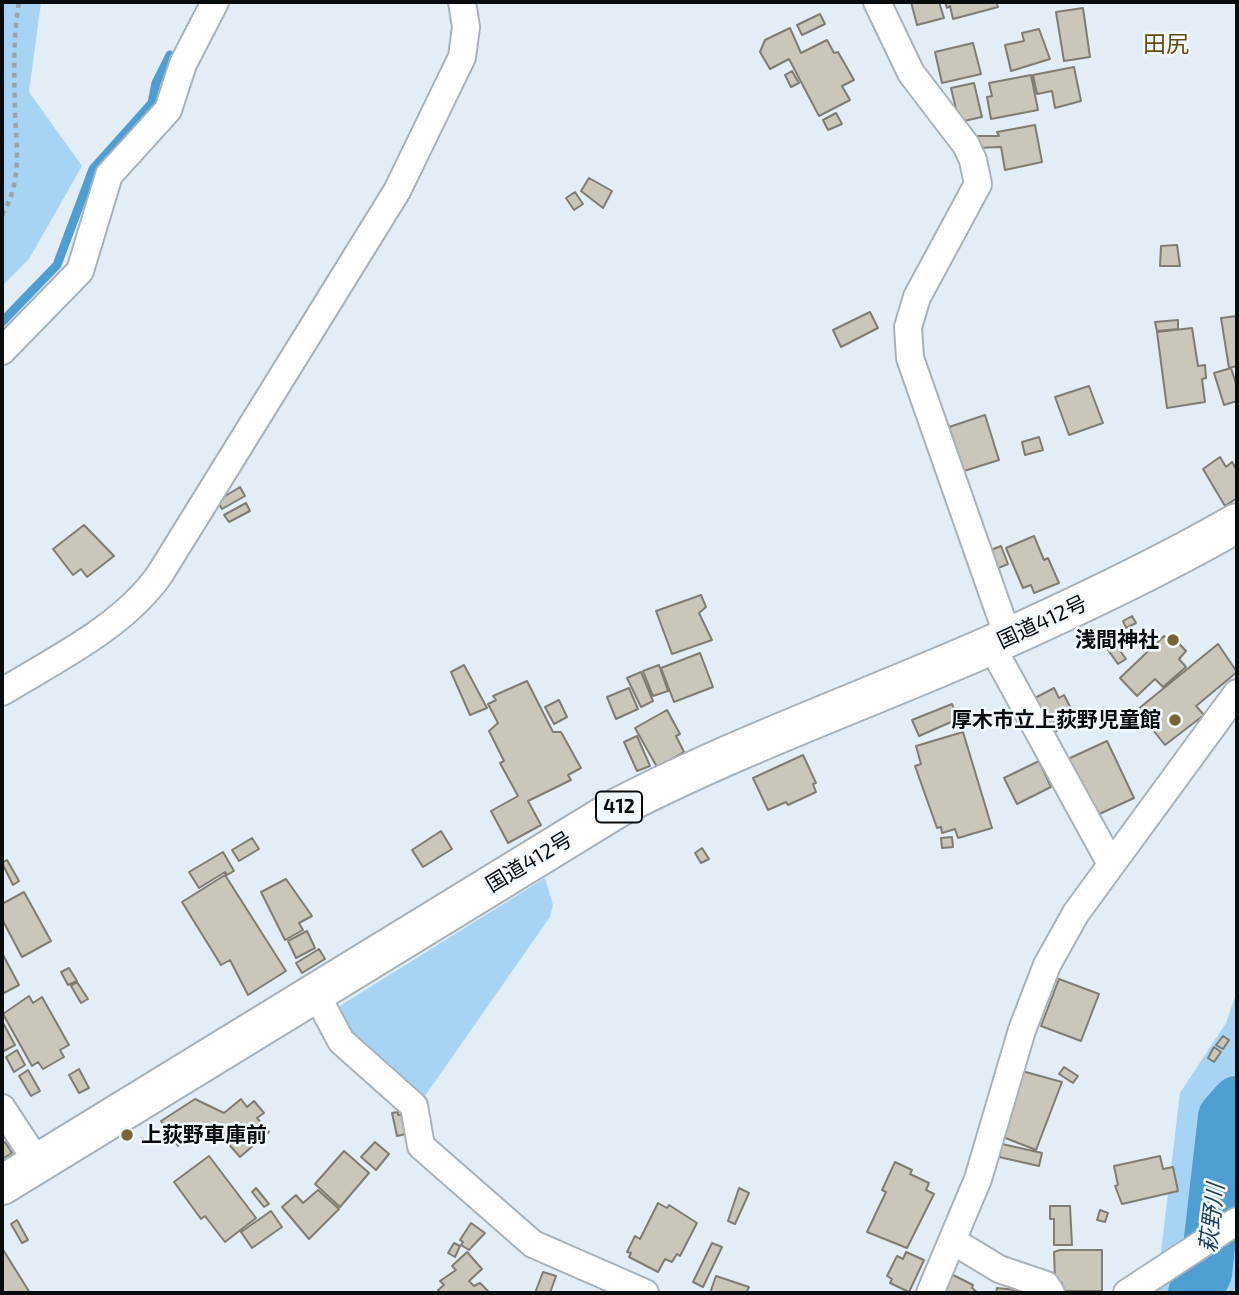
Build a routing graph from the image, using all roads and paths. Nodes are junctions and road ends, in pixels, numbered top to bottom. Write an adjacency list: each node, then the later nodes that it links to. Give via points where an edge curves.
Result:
1 (19, 2): 5 (path, via 13,33 19,155 10,202)
2 (215, 2): 6 (street, via 183,64 168,110 109,175 80,271)
3 (462, 2): 9 (street, via 466,27 462,57 397,191 160,574 139,600 97,633)
4 (877, 2): 8 (street, via 911,73 974,160 978,184 916,297 908,327 911,358)
5 (2, 215)
6 (2, 351)
7 (1237, 523): 8 (highway, 国道412号 / 412, via 1150,572)
8 (999, 641): 11 (street); 12 (highway, 国道412号 / 412, via 682,774 619,807)
9 (2, 692)
10 (1237, 693): 11 (street)
11 (1111, 864): 17 (street, via 1047,965 1022,1030 978,1179)
12 (314, 992): 14 (highway, 国道412号 / 412); 18 (street, via 341,1041 414,1106 421,1146 533,1244)
13 (2, 1108): 14 (street)
14 (38, 1163): 15 (highway, 国道412号 / 412)
15 (2, 1185)
16 (1237, 1221): 21 (street)
17 (953, 1241): 19 (street); 20 (street, via 999,1269 1046,1285)
18 (645, 1293)
19 (930, 1293)
20 (1051, 1293)
21 (1127, 1293)

